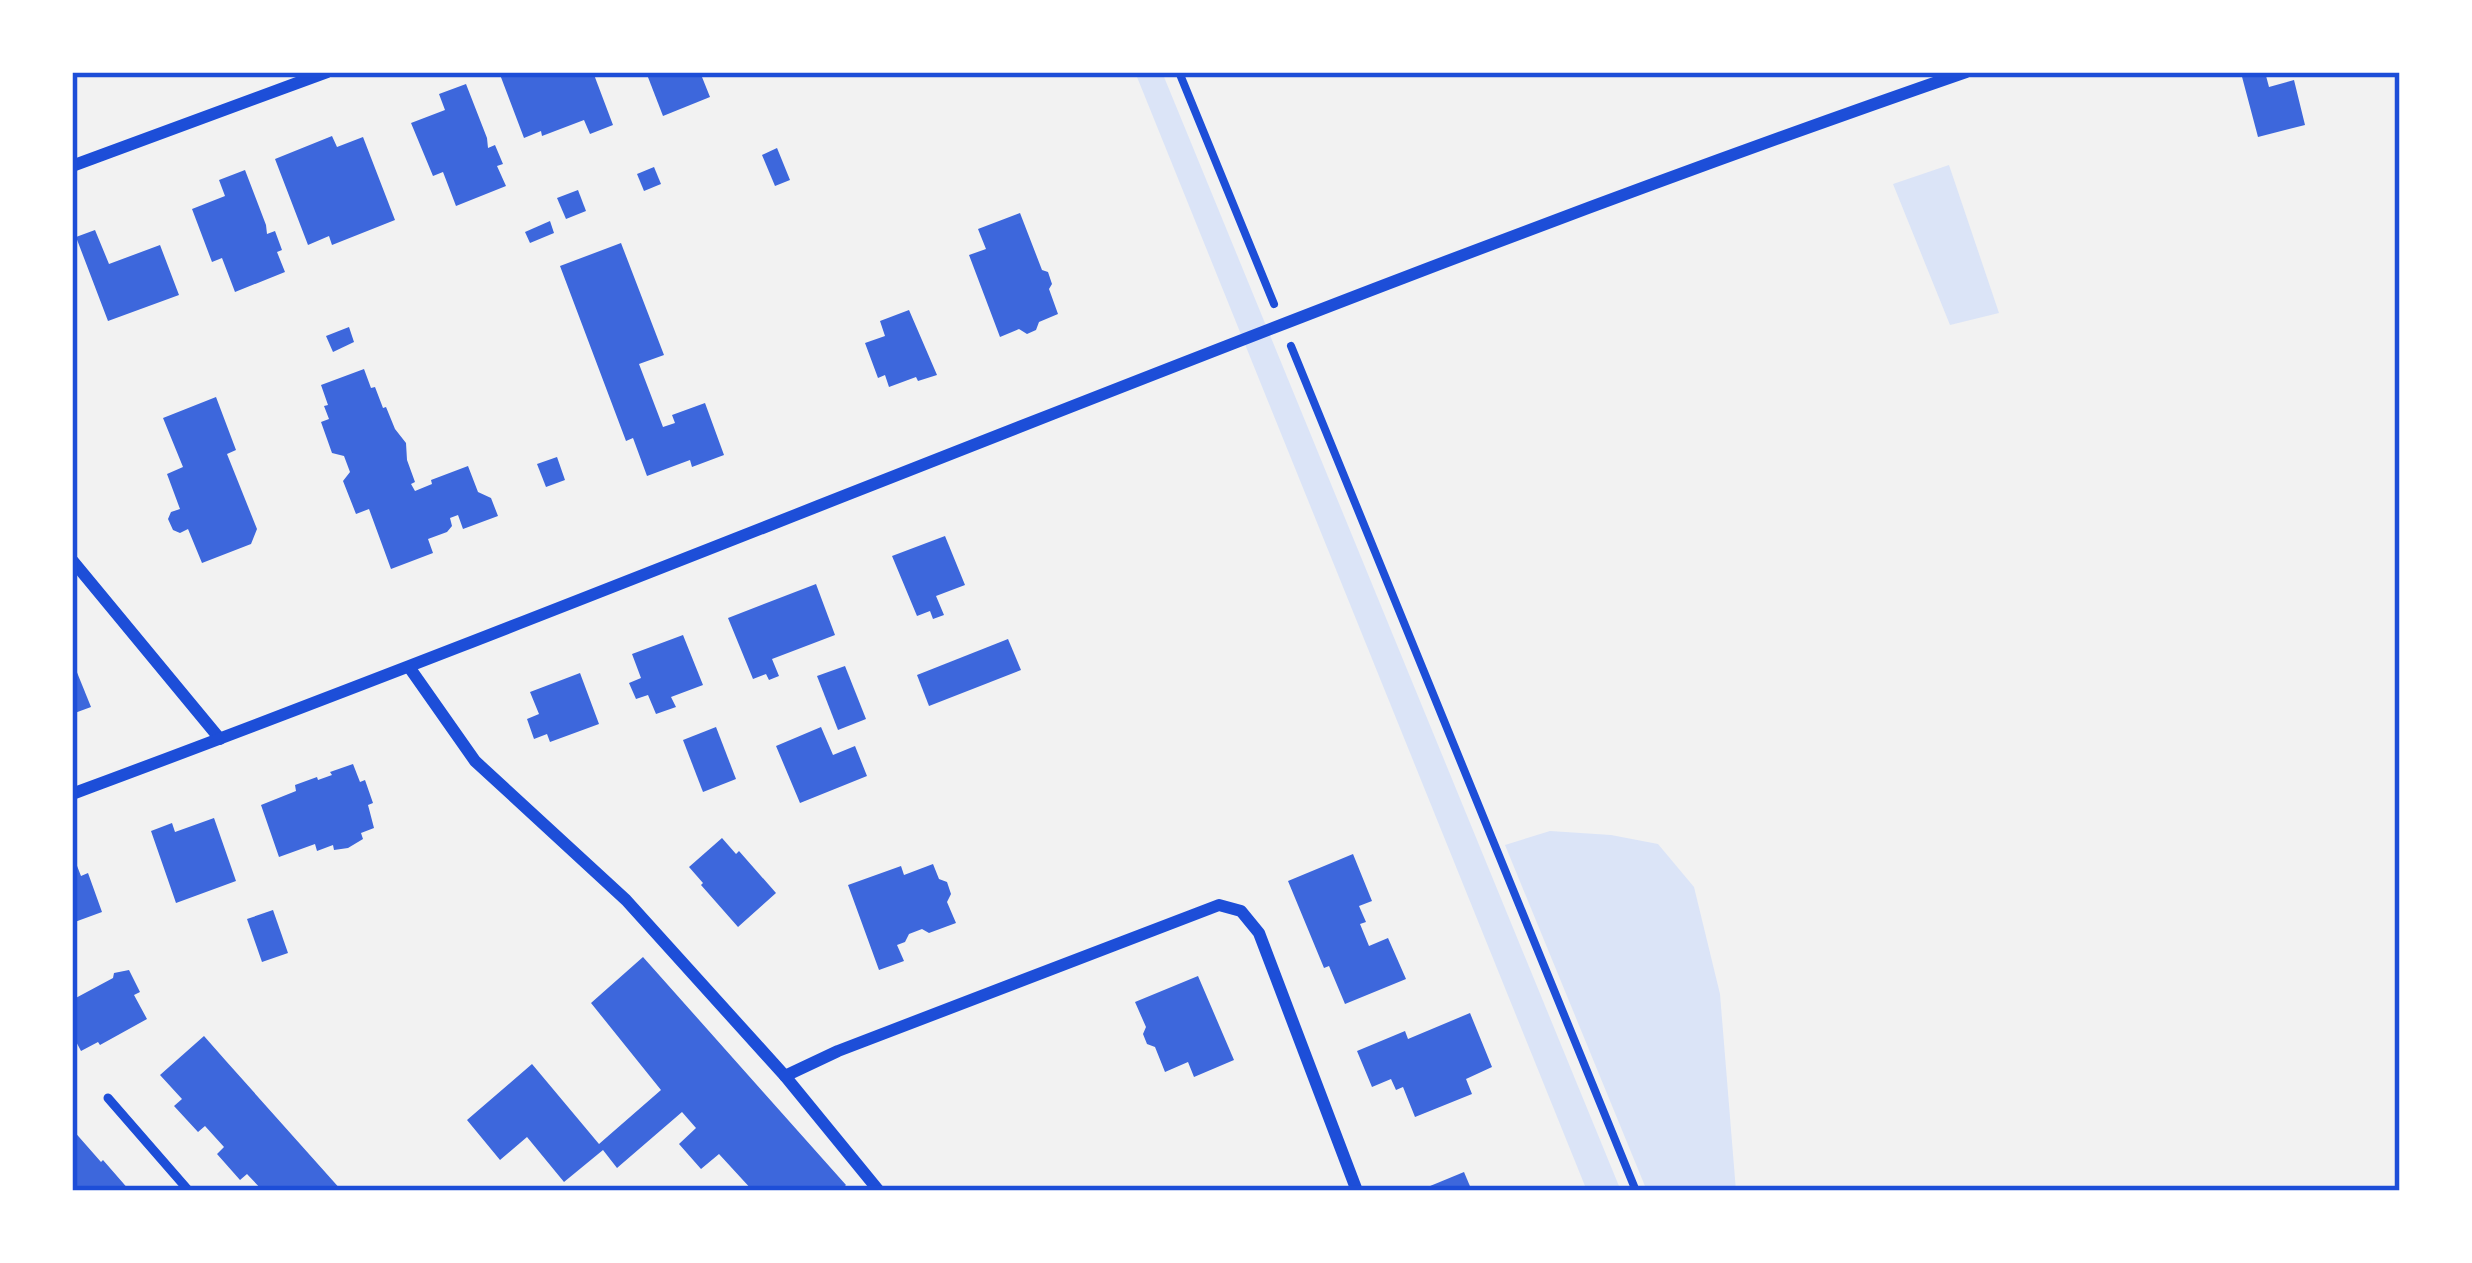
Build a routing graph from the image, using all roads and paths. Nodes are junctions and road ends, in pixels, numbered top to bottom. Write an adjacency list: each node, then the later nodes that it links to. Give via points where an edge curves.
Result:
1 (327, 72): 4 (street)
2 (1179, 72): 5 (path)
3 (1966, 72): 5 (street)
4 (72, 166)
5 (1282, 324): 7 (street); 15 (path)
6 (72, 560): 8 (street)
7 (410, 667): 8 (street); 10 (street, via 475,760 626,900)
8 (220, 740): 9 (street)
9 (72, 794)
10 (785, 1076): 13 (street); 14 (street, via 1219,905 1241,911 1259,933)
11 (108, 1098): 12 (lane)
12 (189, 1191)
13 (880, 1191)
14 (1357, 1191)
15 (1636, 1191)

